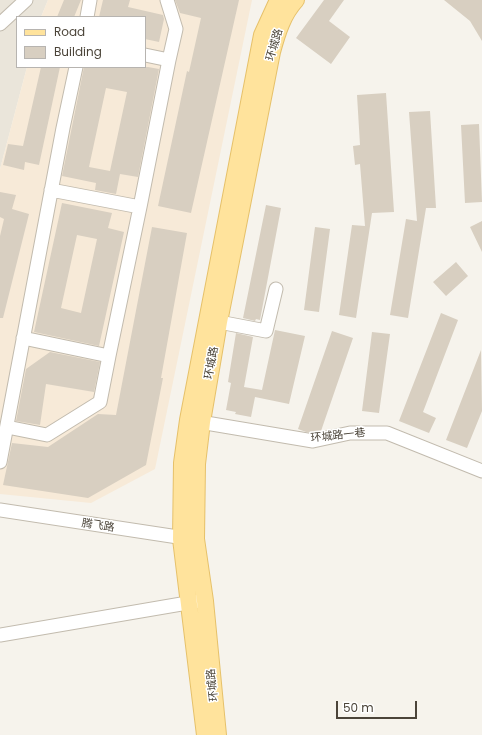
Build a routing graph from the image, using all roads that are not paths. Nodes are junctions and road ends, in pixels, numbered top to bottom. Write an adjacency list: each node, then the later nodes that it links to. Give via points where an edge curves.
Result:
1 (26, 0): 9 (street)
2 (90, 0): 8 (street)
3 (167, 0): 12 (street, via 176,29)
4 (270, 0): 10 (main road)
5 (278, 0): 10 (main road, 环城路)
6 (284, 0): 10 (street)
7 (296, 0): 10 (main road, 环城路)
8 (87, 16)
9 (0, 24)
10 (269, 36): 17 (main road, 环城路); 20 (main road, 环城路)
11 (146, 55): 12 (street)
12 (169, 60): 15 (street)
13 (76, 68): 14 (street)
14 (51, 190): 15 (street); 18 (street)
15 (140, 208): 19 (street)
16 (276, 289): 17 (street, via 266,331)
17 (219, 322): 20 (main road, 环城路)
18 (23, 338): 19 (street); 21 (street)
19 (109, 356): 21 (street, via 100,402 47,435)
20 (195, 421): 23 (street, 环城路一巷, via 314,441 350,433 387,433); 25 (main road, 环城路, via 182,463)
21 (7, 427): 22 (street)
22 (0, 462)
23 (482, 471)
24 (0, 510): 25 (street, 腾飞路)
25 (189, 539): 26 (main road, 环城路); 27 (main road, 环城路)
26 (204, 601): 27 (street); 30 (main road, 环城路)
27 (188, 602): 28 (street); 29 (main road, 环城路)
28 (0, 636)
29 (205, 735)
30 (218, 735)

